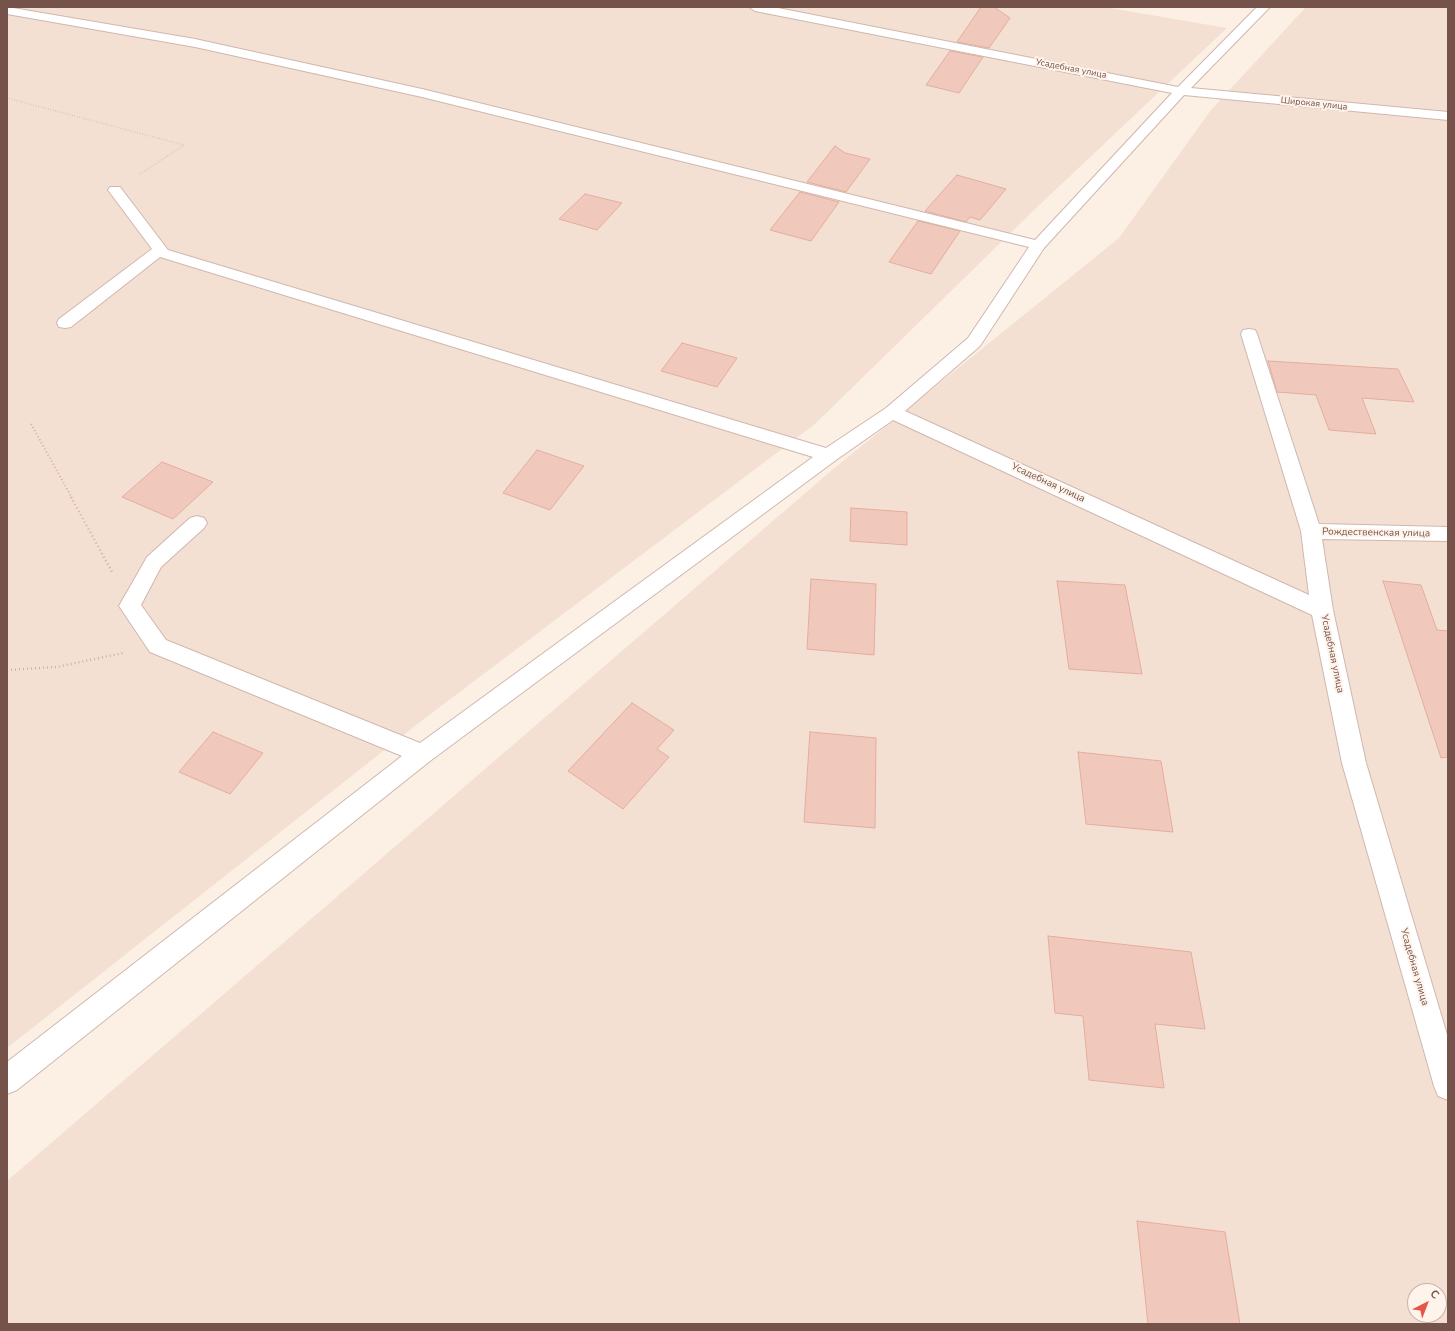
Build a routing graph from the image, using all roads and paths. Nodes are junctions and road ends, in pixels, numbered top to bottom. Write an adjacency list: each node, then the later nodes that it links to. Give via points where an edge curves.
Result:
1 (755, 7): 4 (street, Усадебная улица)
2 (1264, 7): 4 (street, via 1250,14)
3 (7, 10): 8 (street, via 195,43 422,93)
4 (1181, 91): 6 (street, Широкая улица); 8 (street)
5 (7, 98): 7 (path, via 184,145)
6 (1448, 116)
7 (115, 190): 9 (street)
8 (1038, 245): 12 (street, via 974,342)
9 (160, 250): 10 (street); 14 (street, via 208,268)
10 (65, 323)
11 (1249, 334): 16 (street)
12 (892, 412): 14 (street); 19 (street, Усадебная улица)
13 (31, 424): 18 (path)
14 (829, 455): 22 (street)
15 (197, 523): 18 (street, via 154,562)
16 (1311, 531): 17 (street, Рождественская улица); 19 (street, Рождественская улица)
17 (1448, 534)
18 (130, 606): 20 (street)
19 (1322, 610): 24 (street, Усадебная улица, via 1354,763)
20 (158, 646): 21 (path, via 57,667); 22 (street)
21 (7, 670)
22 (422, 754): 23 (street)
23 (7, 1080)
24 (1448, 1086)

